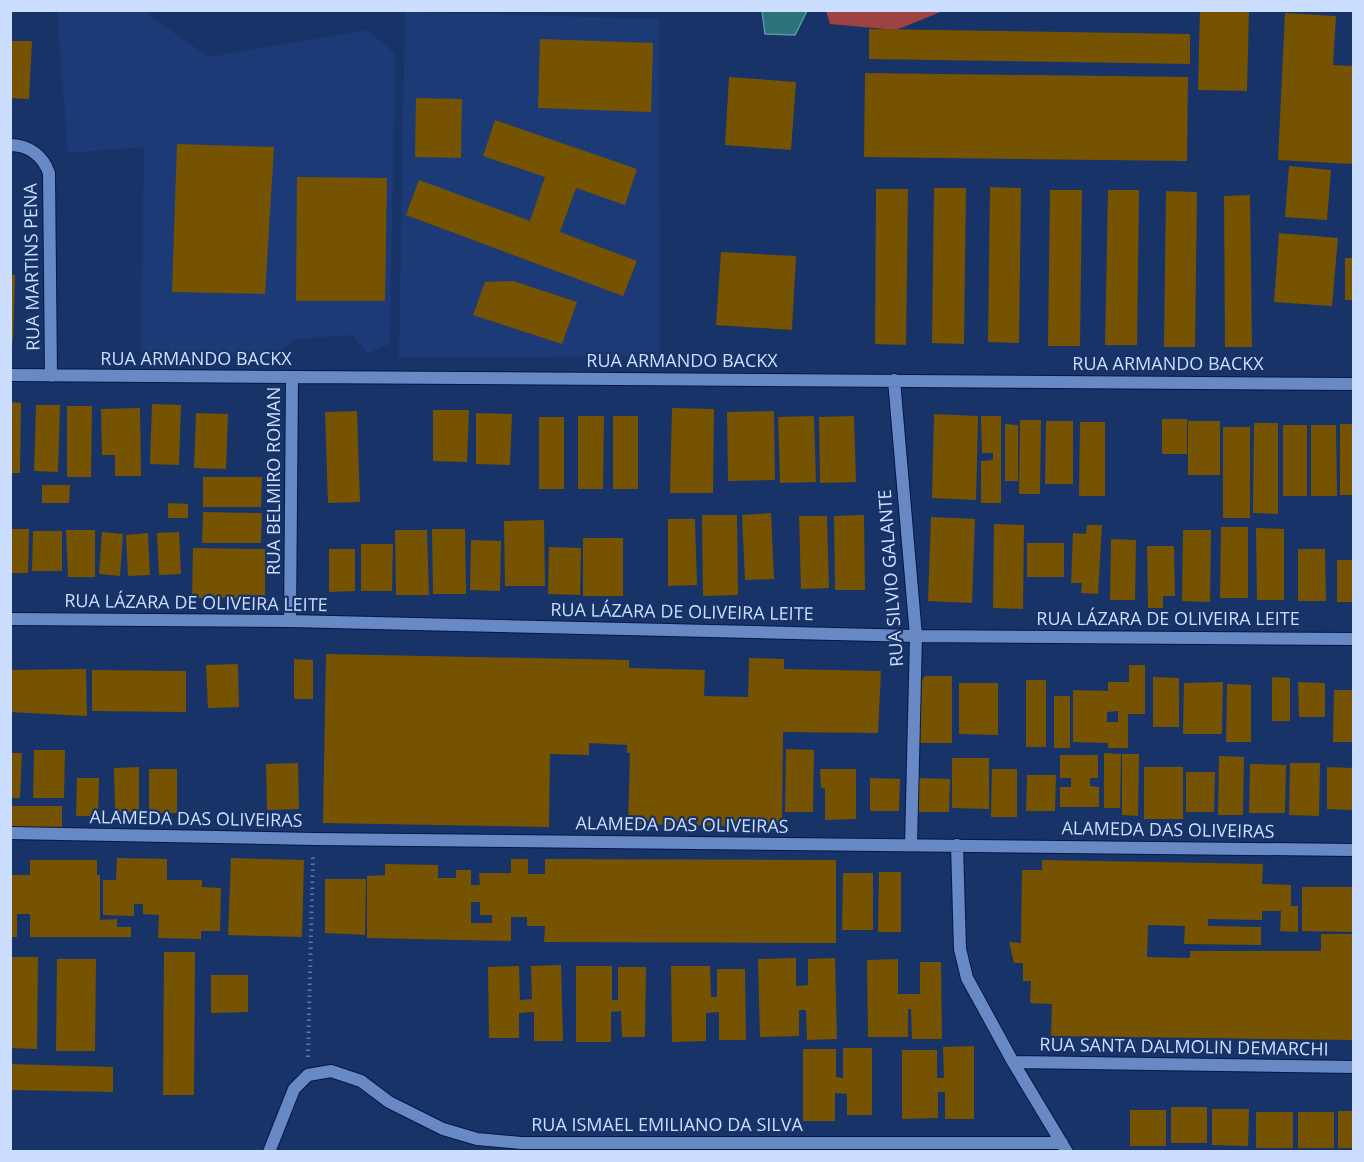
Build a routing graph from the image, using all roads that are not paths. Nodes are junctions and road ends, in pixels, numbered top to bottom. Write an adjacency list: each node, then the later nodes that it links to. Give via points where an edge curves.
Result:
1 (10, 145): 3 (street, RUA MARTINS PENA, via 34,152 49,173)
2 (10, 375): 3 (street, RUA ARMANDO BACKX)
3 (51, 376): 4 (street, RUA ARMANDO BACKX)
4 (292, 378): 5 (street, RUA ARMANDO BACKX); 8 (street, RUA BELMIRO ROMAN)
5 (894, 380): 6 (street, RUA ARMANDO BACKX); 9 (street, RUA SILVIO GALANTE)
6 (1353, 384)
7 (10, 619): 8 (street, RUA LÁZARA DE OLIVEIRA LEITE)
8 (290, 621): 9 (street, RUA LÁZARA DE OLIVEIRA LEITE)
9 (916, 636): 10 (street, RUA LÁZARA DE OLIVEIRA LEITE); 12 (street, RUA SILVIO GALANTE)
10 (1353, 639)
11 (10, 833): 12 (street, ALAMEDA DAS OLIVEIRAS)
12 (911, 845): 13 (street, ALAMEDA DAS OLIVEIRAS)
13 (957, 845): 14 (street, ALAMEDA DAS OLIVEIRAS); 15 (street, via 960,949 967,978)
14 (1353, 850)
15 (1013, 1062): 16 (street, RUA SANTA DALMOLIN DEMARCHI); 17 (street)
16 (1353, 1067)
17 (1065, 1147): 18 (street, RUA ISMAEL EMILIANO DA SILVA, via 521,1143 477,1139 443,1129 389,1102 361,1082 332,1071 308,1075 294,1089)
18 (269, 1152)

